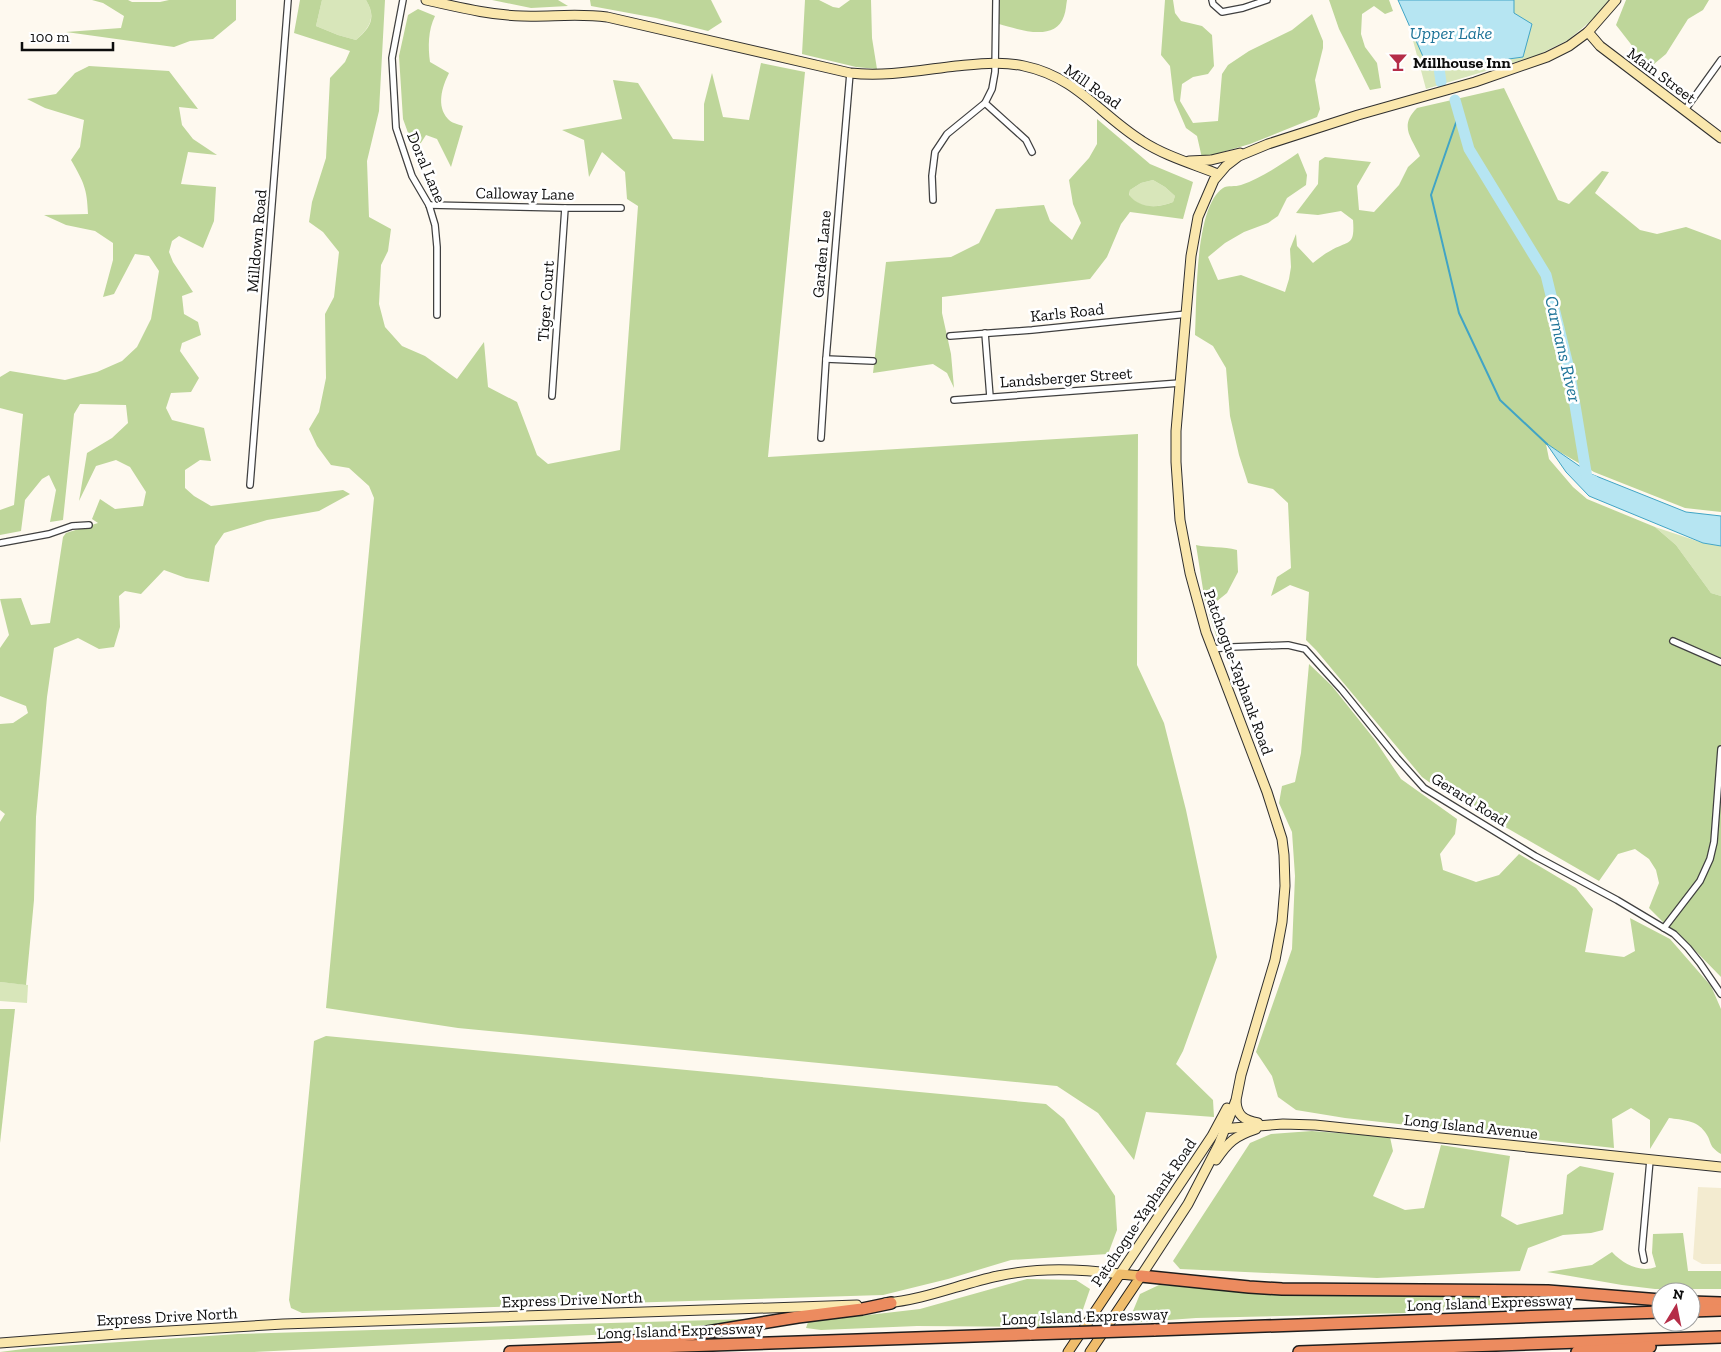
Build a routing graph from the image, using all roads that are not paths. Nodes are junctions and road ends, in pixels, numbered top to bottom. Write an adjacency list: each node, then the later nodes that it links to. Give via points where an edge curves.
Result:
1 (288, 0): 34 (street, Milldown Road)
2 (403, 0): 20 (street, Doral Lane, via 392,58 396,128 412,176)
3 (426, 0): 11 (main road, Mill Road, via 506,15 607,17)
4 (996, 0): 10 (street)
5 (1212, 0): 6 (street, via 1222,12)
6 (1267, 0)
7 (1616, 0): 8 (main road)
8 (1588, 32): 13 (main road, Main Street, via 1600,46); 16 (main road, via 1558,52 1495,76)
9 (1721, 60): 13 (street)
10 (995, 63): 11 (main road, Mill Road, via 881,75); 12 (street, via 993,84); 17 (main road, Mill Road, via 1022,65 1057,78 1085,95 1141,141)
11 (850, 73): 27 (street, Garden Lane)
12 (985, 103): 15 (street, via 1026,140); 19 (street, via 947,134 935,152)
13 (1684, 110): 14 (main road, Main Street)
14 (1721, 138)
15 (1032, 152)
16 (1248, 152): 17 (main road, via 1203,161); 18 (main road)
17 (1181, 160): 18 (main road, Mill Road)
18 (1218, 174): 23 (main road, Patchogue-Yaphank Road, via 1196,226)
19 (933, 200)
20 (429, 205): 21 (street, Calloway Lane); 24 (street, Doral Lane, via 435,225)
21 (565, 208): 22 (street, Calloway Lane); 30 (street, Tiger Court)
22 (621, 208)
23 (1187, 314): 25 (street, Karls Road); 29 (main road, Patchogue-Yaphank Road)
24 (437, 315)
25 (985, 333): 26 (street, Karls Road); 31 (street)
26 (950, 336)
27 (826, 359): 28 (street); 33 (street, Garden Lane)
28 (873, 361)
29 (1180, 383): 31 (street, Landsberger Street); 38 (main road, Patchogue-Yaphank Road, via 1176,462 1180,520 1190,573)
30 (552, 396)
31 (990, 397): 32 (street, Landsberger Street)
32 (954, 400)
33 (821, 438)
34 (250, 485)
35 (89, 525): 36 (street)
36 (0, 543)
37 (1673, 641): 39 (street)
38 (1212, 649): 41 (street, Gerard Road, via 1288,645 1305,649 1424,788 1535,856); 43 (main road, Patchogue-Yaphank Road, via 1274,814 1285,862 1279,941)
39 (1721, 662)
40 (1721, 749): 41 (street, via 1710,859 1700,881)
41 (1664, 928): 42 (street, Gerard Road, via 1688,948)
42 (1721, 994)
43 (1238, 1086): 44 (main road, Patchogue-Yaphank Road); 46 (main road, Patchogue-Yaphank Road)
44 (1236, 1100): 45 (main road, via 1244,1119); 46 (main road, Patchogue-Yaphank Road)
45 (1265, 1125): 46 (main road, Long Island Avenue); 47 (main road, Long Island Avenue, via 1323,1126); 49 (main road, via 1229,1142)
46 (1221, 1129): 49 (main road, Patchogue-Yaphank Road); 51 (main road, Patchogue-Yaphank Road)
47 (1650, 1160): 48 (main road, Long Island Avenue); 50 (street, via 1642,1250)
48 (1721, 1167)
49 (1188, 1204): 52 (main road, Patchogue-Yaphank Road)
50 (1644, 1260)
51 (1120, 1274): 52 (main road, Express Drive North); 56 (main road, Express Drive North, via 1074,1269 1030,1270); 64 (main road, Patchogue-Yaphank Road)
52 (1141, 1276): 53 (highway, via 1282,1289 1548,1291); 65 (main road, Patchogue-Yaphank Road)
53 (1651, 1299)
54 (1701, 1302): 55 (highway)
55 (1721, 1302)
56 (891, 1303): 61 (main road, Express Drive North, via 283,1324); 62 (highway)
57 (1721, 1310): 58 (highway)
58 (1701, 1311)
59 (1651, 1312): 62 (highway, Long Island Expressway, bridge)
60 (1717, 1338): 66 (highway); 67 (highway, via 1658,1347)
61 (0, 1342)
62 (570, 1350): 63 (highway, Long Island Expressway)
63 (510, 1352)
64 (1068, 1352)
65 (1090, 1352)
66 (1299, 1352)
67 (1577, 1352)

